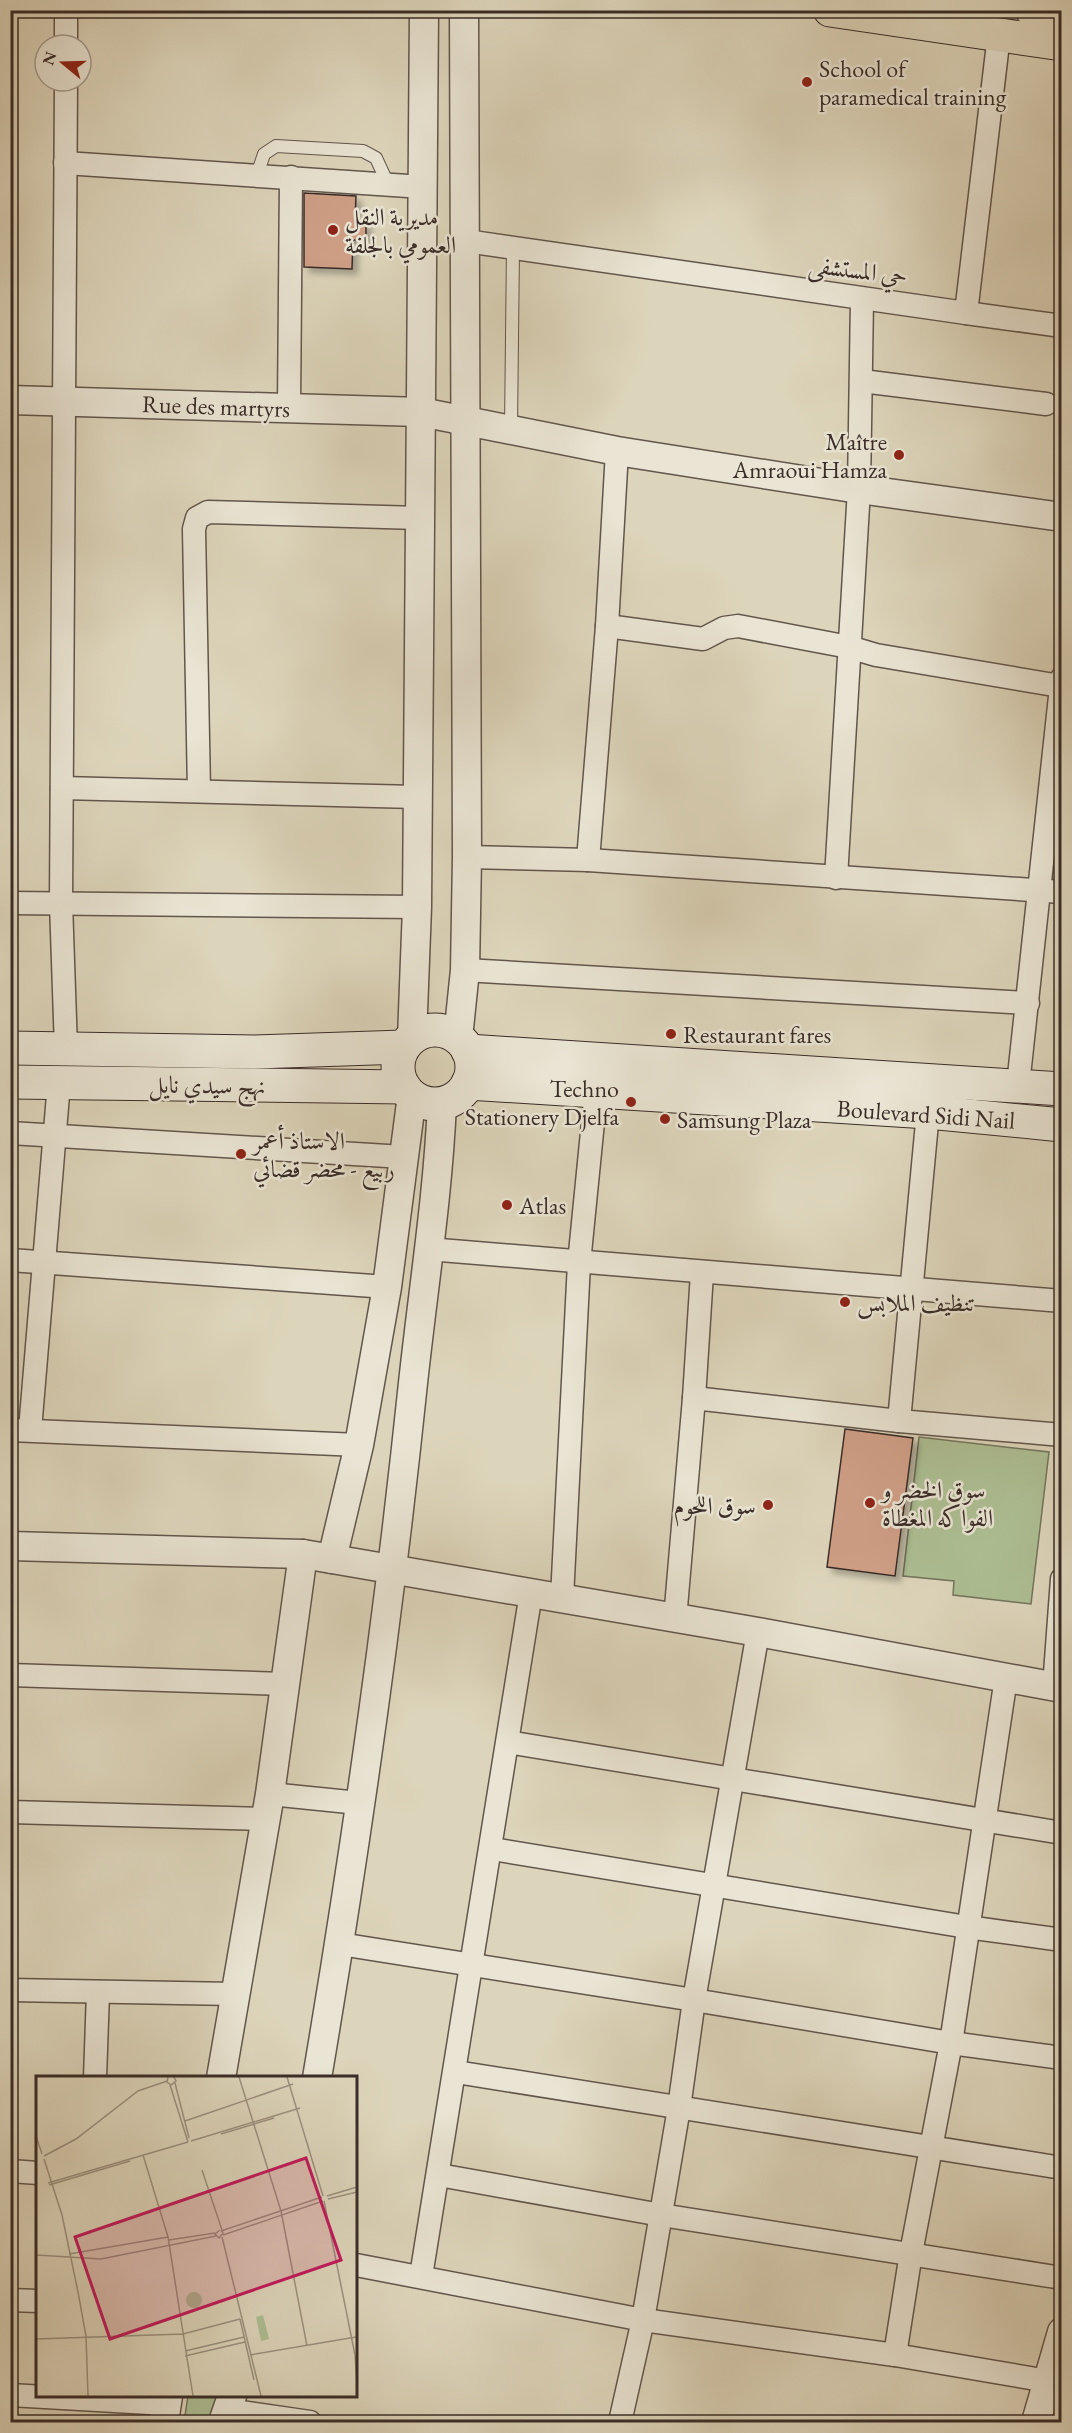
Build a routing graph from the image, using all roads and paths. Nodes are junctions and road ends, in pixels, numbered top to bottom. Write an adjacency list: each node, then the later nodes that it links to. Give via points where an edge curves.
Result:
1 (66, 10): 7 (street)
2 (424, 10): 15 (street)
3 (464, 10): 16 (street)
4 (830, 10): 8 (main road)
5 (1032, 10): 6 (main road)
6 (1062, 14)
7 (66, 33)
8 (999, 35): 9 (main road); 19 (street)
9 (1062, 44)
10 (66, 93): 11 (street)
11 (65, 163): 12 (street); 23 (street)
12 (257, 175): 13 (street); 14 (lane, via 264,154 276,146 363,151 376,158)
13 (291, 177): 14 (street); 25 (street)
14 (388, 184): 15 (street)
15 (423, 187): 26 (street)
16 (466, 241): 17 (street, حي المستشفى); 27 (street)
17 (513, 248): 18 (street, حي المستشفى); 28 (lane)
18 (862, 299): 19 (street, حي المستشفى); 21 (street)
19 (966, 313): 20 (street, حي المستشفى)
20 (1062, 326)
21 (862, 381): 24 (street); 30 (street)
22 (10, 400): 23 (street, Rue des martyrs)
23 (63, 401): 25 (street, Rue des martyrs); 36 (street)
24 (1046, 404)
25 (289, 408): 26 (street, Rue des martyrs)
26 (422, 412): 27 (street, Rue des martyrs); 32 (street)
27 (464, 419): 28 (street, Rue des martyrs); 39 (street)
28 (511, 428): 29 (street, Rue des martyrs)
29 (616, 451): 30 (street, Rue des martyrs); 33 (street)
30 (859, 489): 31 (street, Rue des martyrs); 34 (street)
31 (1062, 517)
32 (419, 518): 37 (street, via 208,512 197,518 194,529); 38 (street)
33 (607, 626): 34 (street, via 703,639 738,626); 40 (street)
34 (849, 647): 35 (street, via 876,656); 41 (street)
35 (1061, 682): 42 (street)
36 (62, 788): 37 (street); 45 (street)
37 (199, 791): 38 (street)
38 (416, 796): 46 (street)
39 (467, 857): 40 (street); 47 (street)
40 (588, 860): 41 (street)
41 (836, 878): 42 (street)
42 (1039, 891): 43 (street); 48 (street)
43 (1062, 892)
44 (10, 903): 45 (street)
45 (61, 903): 46 (street); 52 (street)
46 (417, 907): 49 (street)
47 (465, 970): 48 (street); 50 (street)
48 (1028, 1003): 56 (street)
49 (407, 1043): 50 (main road, via 430,1030 449,1033); 52 (main road, نهج سيدي نايل, via 255,1052); 59 (main road, via 398,1067)
50 (463, 1044): 55 (main road, via 471,1072); 56 (main road, Boulevard Sidi Nail)
51 (10, 1048): 52 (main road, نهج سيدي نايل)
52 (66, 1049)
53 (10, 1082): 54 (main road, نهج سيدي نايل)
54 (59, 1083): 59 (main road, نهج سيدي نايل); 63 (street)
55 (468, 1083): 58 (main road, Boulevard Sidi Nail); 59 (main road, via 452,1099)
56 (1018, 1085): 57 (main road, Boulevard Sidi Nail)
57 (1062, 1089)
58 (596, 1092): 60 (main road, Boulevard Sidi Nail); 68 (street)
59 (419, 1095): 64 (street); 65 (street, via 440,1160)
60 (928, 1112): 61 (main road, Boulevard Sidi Nail); 71 (street)
61 (1062, 1125)
62 (10, 1133): 63 (street)
63 (54, 1136): 64 (street); 67 (street)
64 (404, 1157): 70 (street)
65 (428, 1249): 68 (street); 81 (street)
66 (10, 1260): 67 (street)
67 (44, 1263): 70 (street); 75 (street)
68 (579, 1263): 69 (street); 84 (street)
69 (702, 1273): 71 (street); 73 (street)
70 (387, 1287): 77 (street)
71 (911, 1290): 72 (street); 74 (street)
72 (1062, 1301)
73 (694, 1398): 74 (street); 85 (street)
74 (899, 1421): 76 (street)
75 (20, 1430): 77 (street)
76 (1062, 1435)
77 (359, 1445): 80 (street)
78 (10, 1546): 79 (street)
79 (303, 1554): 80 (street); 89 (street)
80 (332, 1559): 81 (street)
81 (393, 1569): 83 (street); 93 (street)
82 (1062, 1579): 90 (street)
83 (531, 1593): 84 (street); 91 (street)
84 (562, 1598): 85 (street)
85 (675, 1618): 86 (street)
86 (758, 1632): 88 (street); 92 (street)
87 (10, 1675): 89 (street)
88 (1006, 1678): 90 (street); 96 (street)
89 (284, 1684): 94 (street)
90 (1058, 1688)
91 (508, 1742): 92 (street); 98 (street)
92 (733, 1778): 96 (street); 99 (street)
93 (359, 1803): 94 (street); 102 (street)
94 (267, 1807): 95 (street); 106 (street)
95 (10, 1812)
96 (984, 1820): 97 (street); 100 (street)
97 (1062, 1833)
98 (492, 1849): 99 (street); 103 (street)
99 (714, 1886): 100 (street); 107 (street)
100 (967, 1927): 101 (street); 108 (street)
101 (1062, 1940)
102 (339, 1944): 103 (street); 113 (street)
103 (472, 1966): 107 (street); 110 (street)
104 (10, 1990): 105 (street)
105 (98, 1992): 106 (street); 111 (street)
106 (235, 1994): 112 (street)
107 (694, 2000): 108 (street); 114 (street)
108 (951, 2043): 109 (street); 115 (street)
109 (1062, 2058)
110 (456, 2072): 114 (street); 119 (street)
111 (95, 2076)
112 (220, 2076)
113 (316, 2076)
114 (679, 2108): 115 (street); 120 (street)
115 (932, 2146): 116 (street); 121 (street)
116 (1062, 2168)
117 (10, 2171): 118 (street)
118 (36, 2173)
119 (439, 2175): 120 (street); 123 (street)
120 (661, 2215): 121 (street); 127 (street)
121 (911, 2253): 124 (street); 129 (street)
122 (357, 2265): 123 (street)
123 (421, 2277): 127 (street)
124 (1062, 2278)
125 (10, 2300): 126 (street)
126 (36, 2301)
127 (643, 2320): 129 (street); 135 (street)
128 (1062, 2332): 130 (street)
129 (895, 2355): 130 (street)
130 (1048, 2381): 136 (street)
131 (10, 2395): 132 (street)
132 (166, 2407)
133 (227, 2409): 134 (street)
134 (310, 2422)
135 (620, 2422)
136 (1036, 2422)

